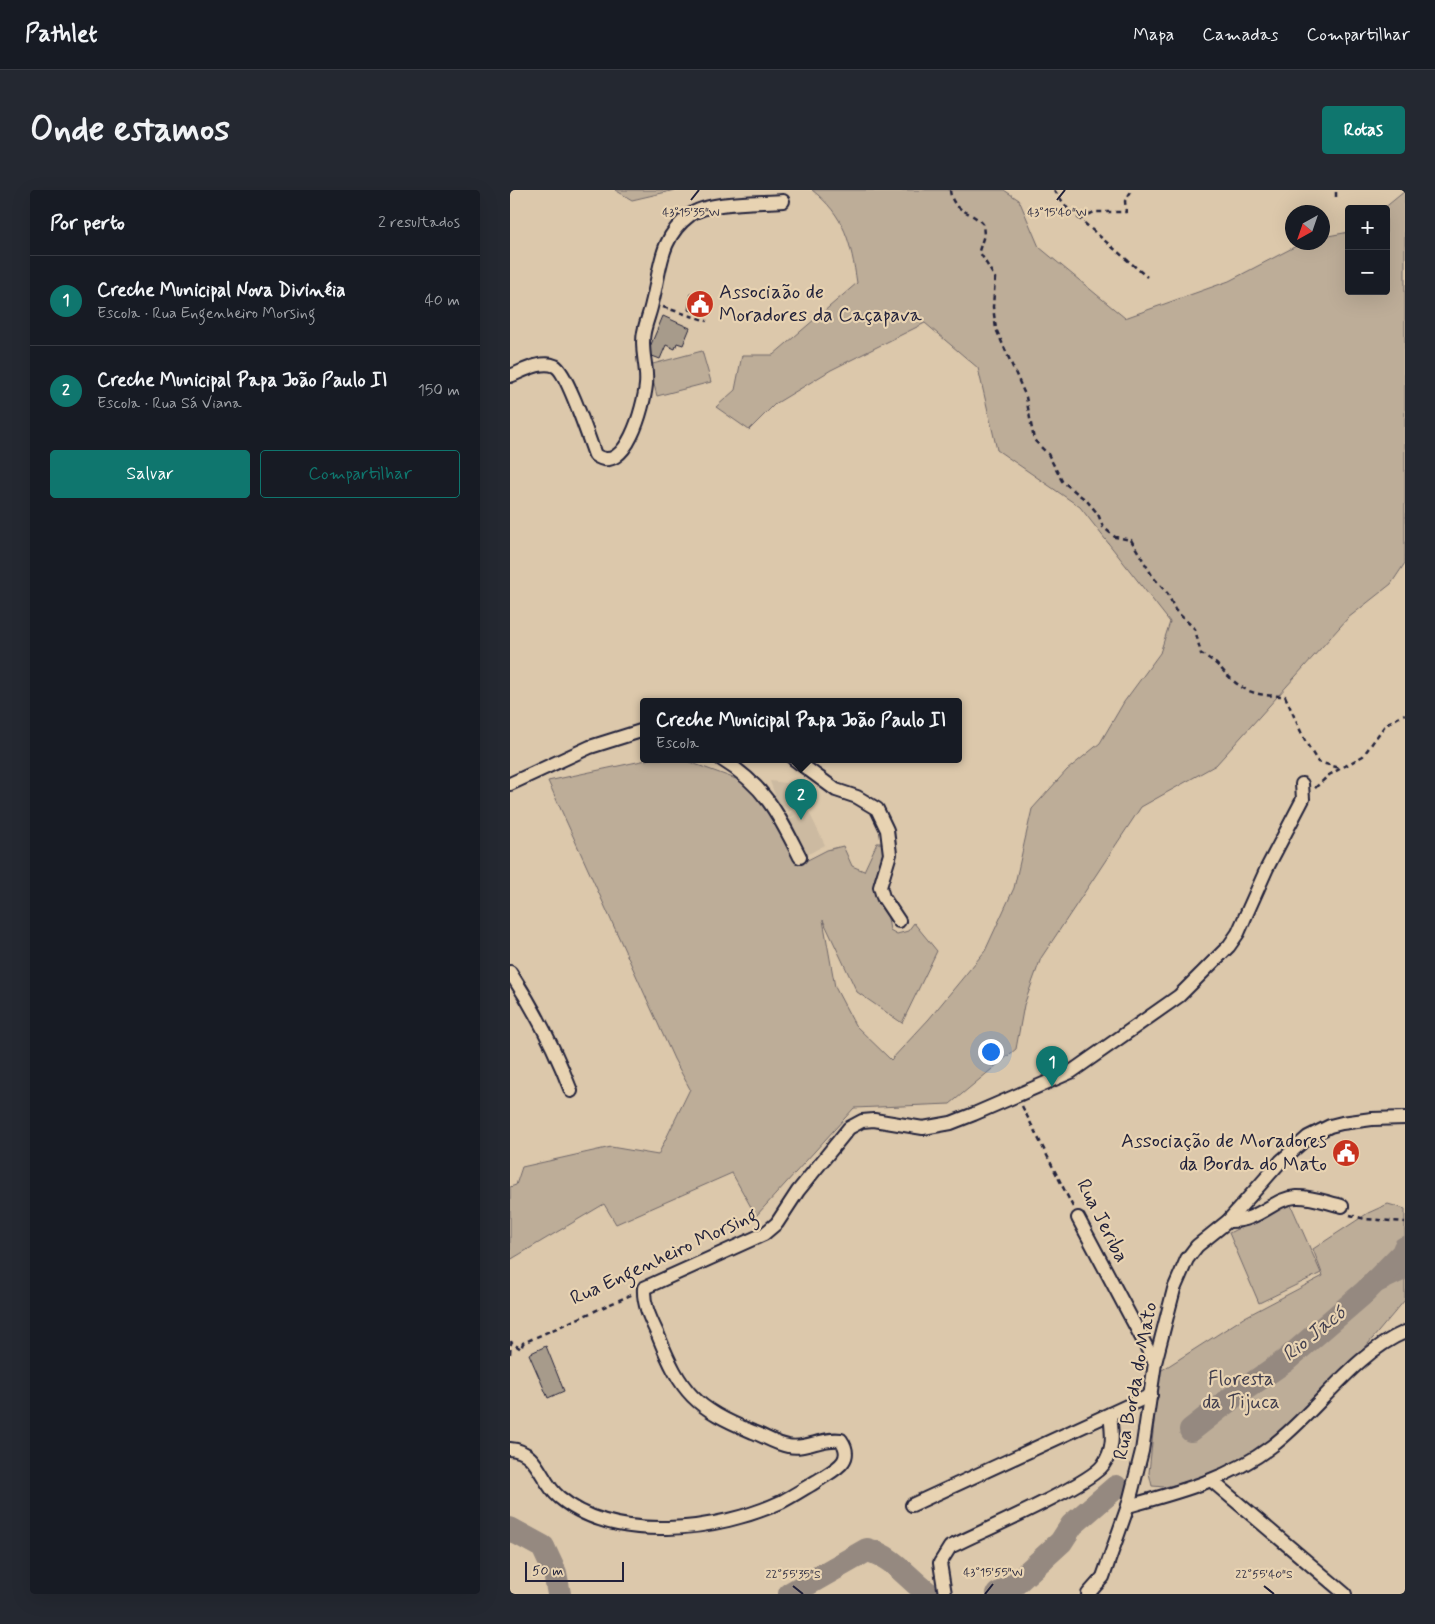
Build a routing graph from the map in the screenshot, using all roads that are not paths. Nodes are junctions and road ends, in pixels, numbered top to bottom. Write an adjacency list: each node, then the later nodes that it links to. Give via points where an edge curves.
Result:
1 (783, 201): 2 (street, via 704,208 690,214 670,238 662,252 644,332 642,346 646,384 642,406 629,442 621,452 610,459 595,455 568,386 555,366 542,364)
2 (510, 376)
3 (640, 731): 6 (street, via 590,747)
4 (731, 763): 8 (street, via 774,806)
5 (799, 763): 9 (street, via 836,790 858,797 878,809 887,830 890,854 880,887)
6 (510, 784)
7 (1302, 784): 20 (street, Rua Engenheiro Morsing, via 1304,800 1229,946 1179,996 1071,1072 974,1114 938,1126 907,1127 874,1120 862,1121 849,1128 798,1191 777,1223 764,1234 644,1288 647,1309 671,1367 685,1391 720,1418 788,1446 802,1447 832,1438 840,1440 846,1448 846,1458 838,1467 781,1502 723,1521 661,1528 631,1527 599,1520 574,1508 557,1496 527,1453)
8 (800, 857)
9 (899, 921)
10 (510, 972): 11 (street, via 555,1049)
11 (572, 1092)
12 (1405, 1118): 15 (street, Rua Borda do Mato, via 1356,1120 1320,1130 1281,1161)
13 (1342, 1206): 15 (street, via 1296,1197 1250,1219)
14 (1078, 1218): 17 (street, Rua Jeriba)
15 (1228, 1221): 17 (street, Rua Borda do Mato, via 1197,1246 1180,1271)
16 (1405, 1332): 21 (street, via 1372,1351 1272,1446)
17 (1155, 1363): 18 (street, Rua Borda do Mato)
18 (1151, 1395): 19 (street); 23 (street, Rua Borda do Mato, via 1142,1451)
19 (1110, 1414): 22 (street); 24 (street, via 1113,1446 1102,1467 1077,1484 950,1547 940,1563)
20 (510, 1449)
21 (1212, 1481): 23 (street); 26 (street)
22 (912, 1505)
23 (1128, 1506): 25 (street, Rua Borda do Mato, via 1103,1578)
24 (945, 1594)
25 (1088, 1594)
26 (1345, 1594)

